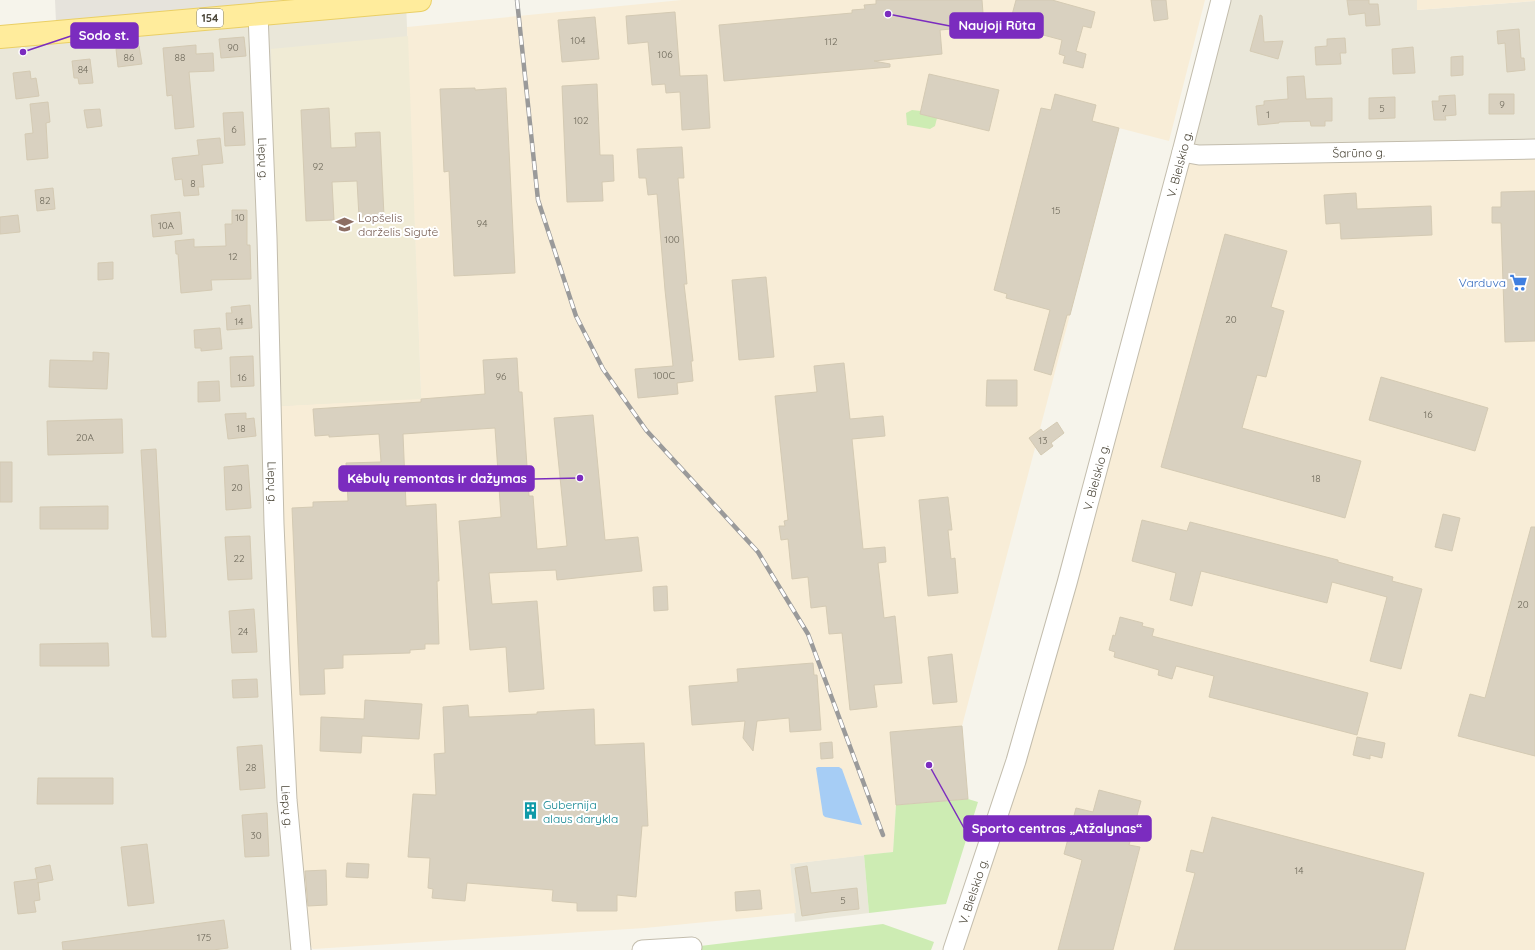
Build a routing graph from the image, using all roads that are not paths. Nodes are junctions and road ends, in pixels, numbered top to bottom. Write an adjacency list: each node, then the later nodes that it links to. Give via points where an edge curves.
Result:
1 (420, 0): 3 (main road, 154)
2 (1220, 0): 6 (street, V. Bielskio g.)
3 (258, 14): 4 (main road, 154); 8 (street, Liepų g., via 280,656 287,800)
4 (0, 37)
5 (1535, 149): 6 (street, Šarūno g., via 1199,155)
6 (1182, 152): 10 (street, V. Bielskio g., via 1068,583 1016,761)
7 (692, 947): 9 (street)
8 (301, 950)
9 (642, 950)
10 (953, 950)

